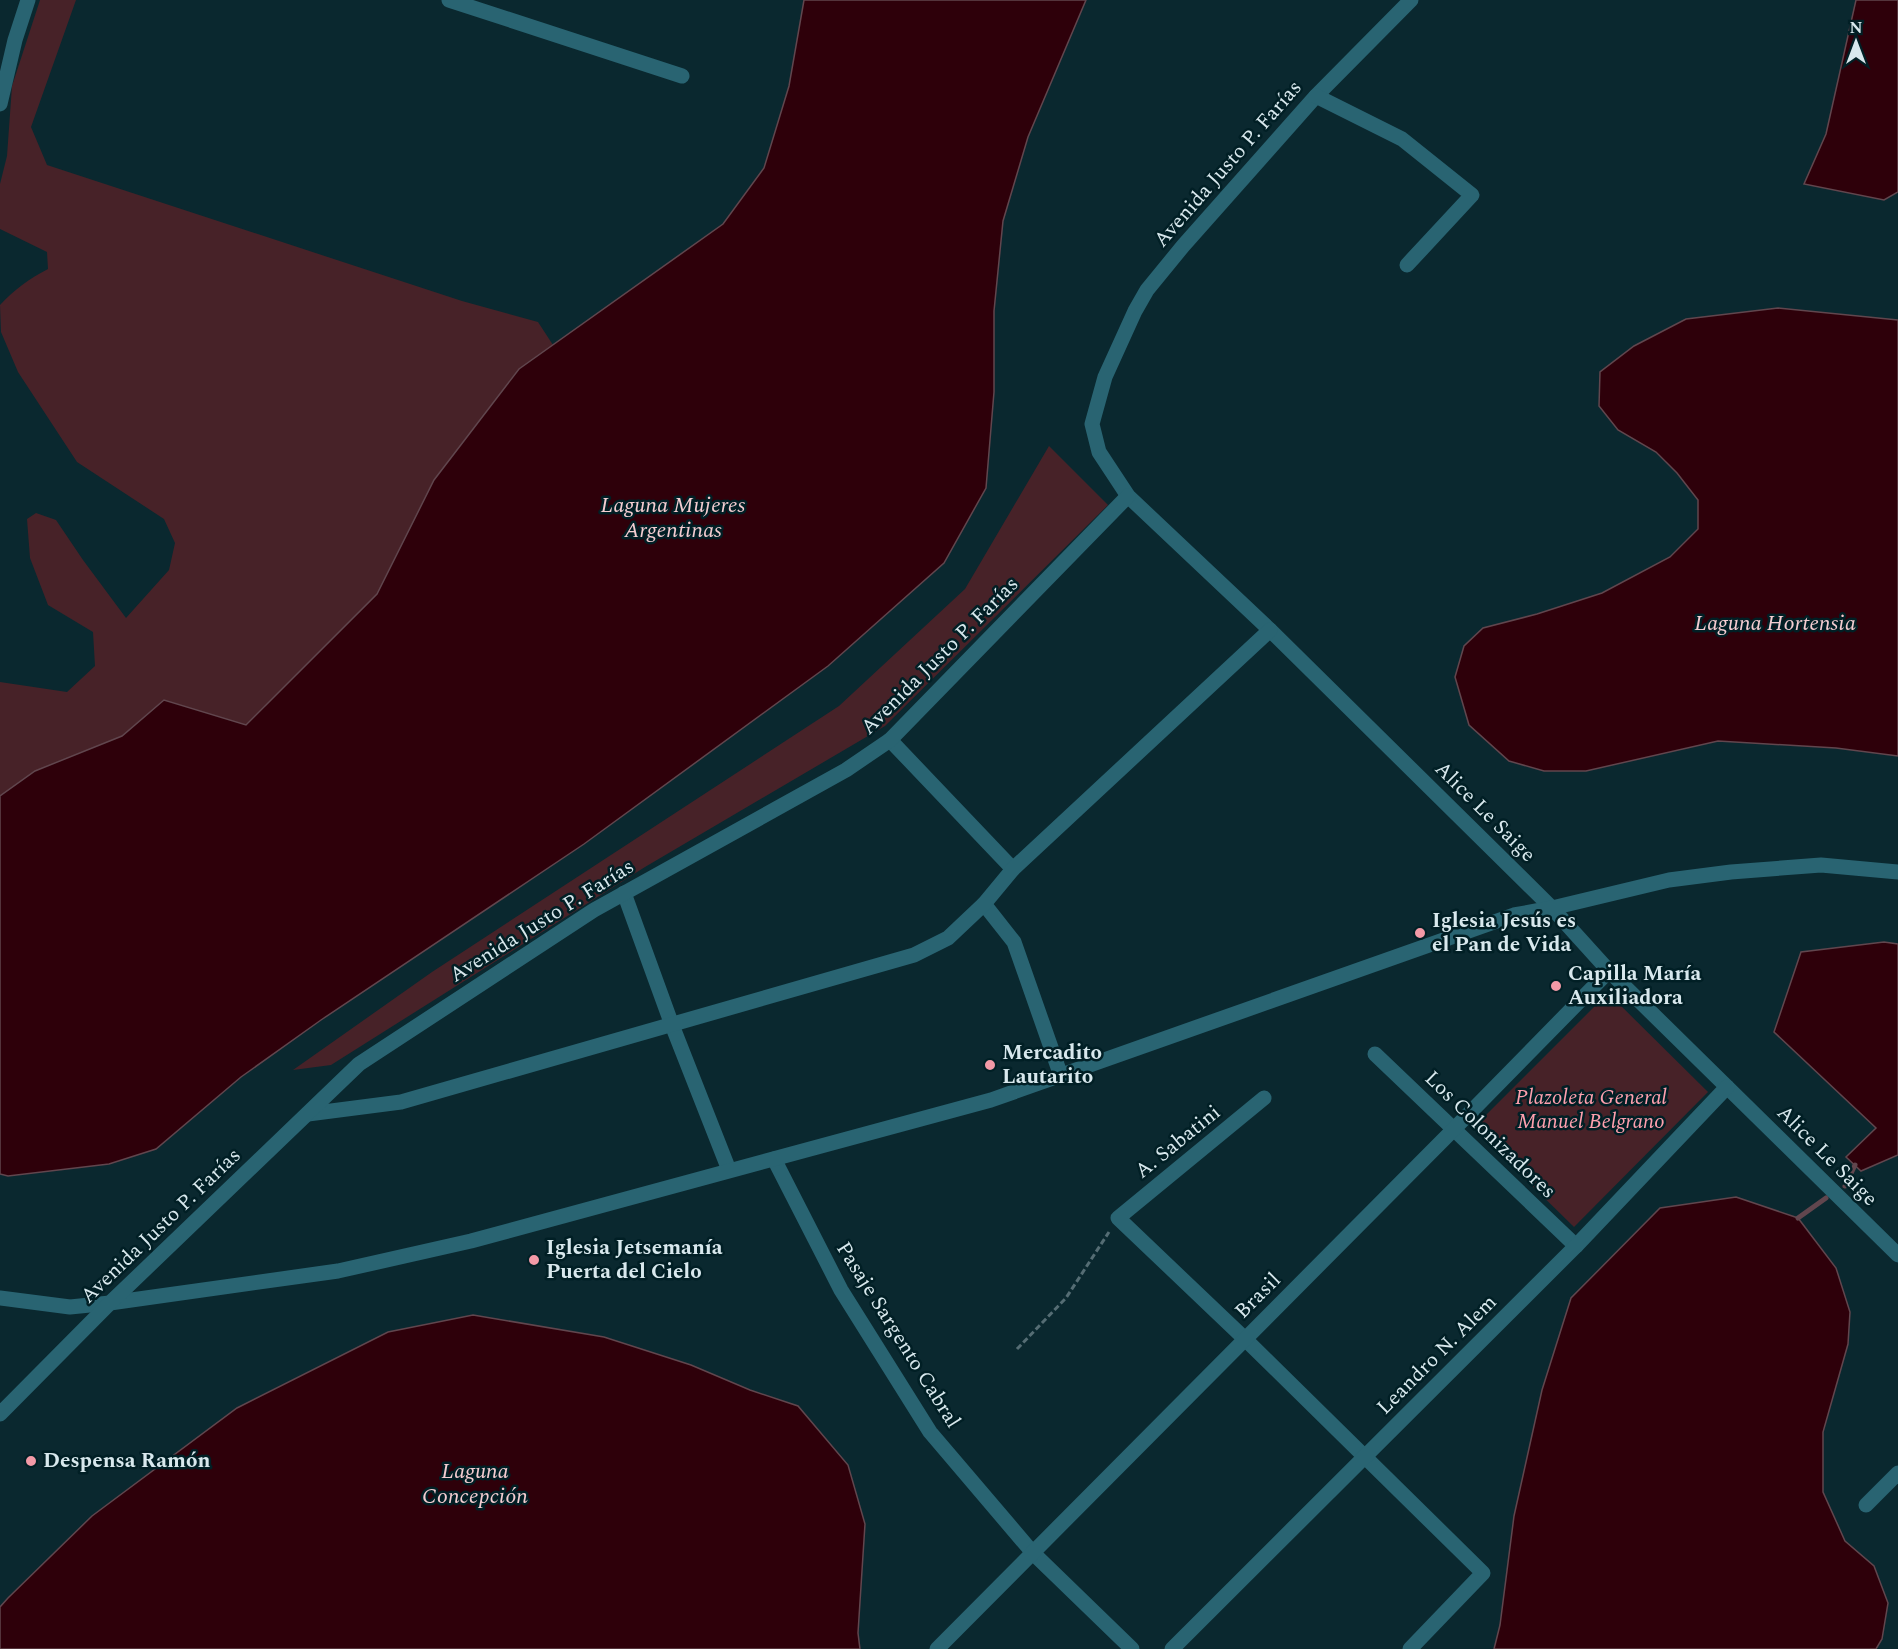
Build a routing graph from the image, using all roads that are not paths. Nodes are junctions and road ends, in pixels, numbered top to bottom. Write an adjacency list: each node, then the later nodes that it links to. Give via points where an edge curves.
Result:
1 (27, 0): 6 (street)
2 (448, 0): 4 (street)
3 (1411, 0): 5 (street, Avenida Justo P. Farías)
4 (682, 76)
5 (1316, 96): 7 (street, via 1402,139 1472,195); 8 (street, Avenida Justo P. Farías, via 1147,290)
6 (0, 104)
7 (1407, 265)
8 (1105, 377): 9 (street, Alice Le Saige, via 1092,424 1099,452)
9 (1128, 496): 10 (street, Alice Le Saige); 11 (street, Avenida Justo P. Farías)
10 (1270, 630): 12 (street); 16 (street, Alice Le Saige)
11 (890, 740): 12 (street); 14 (street, Avenida Justo P. Farías, via 846,770)
12 (1013, 870): 15 (street)
13 (1898, 872): 16 (street, via 1821,865 1731,872 1669,880)
14 (624, 893): 18 (street); 23 (street, Avenida Justo P. Farías, via 359,1064)
15 (984, 904): 18 (street, via 948,938 914,955); 20 (street, via 1014,942)
16 (1552, 908): 17 (street, Alice Le Saige); 20 (street, via 1514,915)
17 (1609, 971): 21 (street, Alice Le Saige); 24 (street, Brasil)
18 (672, 1025): 23 (street, via 401,1102); 26 (street)
19 (1375, 1054): 24 (street, Los Colonizadores)
20 (1061, 1076): 25 (street, via 991,1100)
21 (1727, 1088): 27 (street, Leandro N. Alem); 28 (street, Alice Le Saige)
22 (1264, 1098): 31 (street, A. Sabatini, via 1118,1218)
23 (308, 1114): 30 (street, Avenida Justo P. Farías)
24 (1454, 1130): 27 (street, Los Colonizadores); 31 (street, Brasil)
25 (774, 1159): 26 (street); 36 (street, Pasaje Sargento Cabral, via 842,1290 930,1432)
26 (729, 1170): 30 (street, via 471,1241 338,1271)
27 (1576, 1246): 33 (street, Leandro N. Alem)
28 (1898, 1256)
29 (0, 1298): 30 (street, via 70,1307)
30 (110, 1303): 32 (street, Avenida Justo P. Farías)
31 (1245, 1339): 33 (street); 36 (street, Brasil)
32 (0, 1414)
33 (1365, 1457): 39 (street, Leandro N. Alem); 40 (street, via 1483,1573)
34 (1898, 1473): 35 (street)
35 (1866, 1505)
36 (1033, 1553): 37 (street, Brasil); 38 (street, Pasaje Sargento Cabral)
37 (937, 1649)
38 (1132, 1649)
39 (1172, 1649)
40 (1410, 1649)

